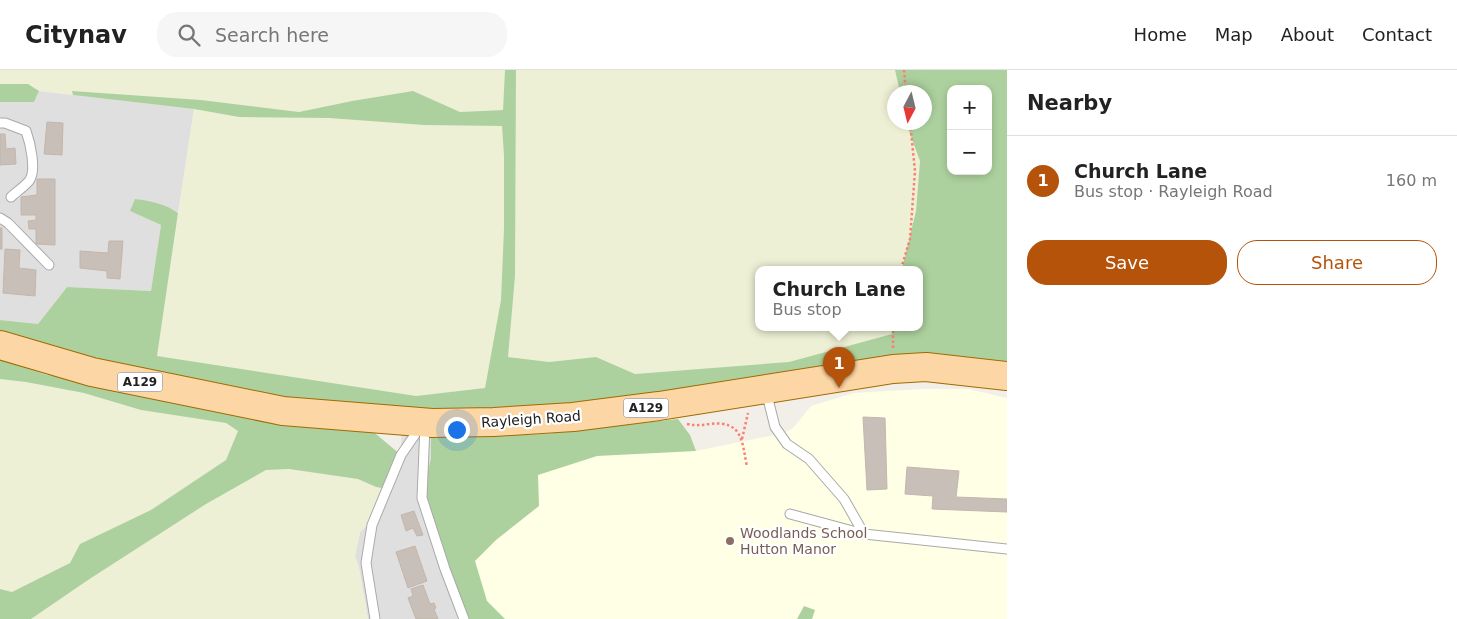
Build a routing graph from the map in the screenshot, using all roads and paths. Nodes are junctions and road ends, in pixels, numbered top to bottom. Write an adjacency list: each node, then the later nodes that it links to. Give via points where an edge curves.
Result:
1 (904, 70): 2 (path)
2 (905, 85)
3 (0, 123): 5 (lane, via 26,131 30,143 30,180)
4 (911, 130): 8 (path, via 915,171 910,239)
5 (11, 197)
6 (0, 218): 7 (lane)
7 (50, 265)
8 (901, 266)
9 (0, 344): 13 (main road, Rayleigh Road / A129, via 92,372 283,411)
10 (1007, 376): 11 (main road, Rayleigh Road / A129, via 926,367 893,369)
11 (757, 398): 13 (main road, Rayleigh Road / A129, via 573,417); 14 (path, via 742,433); 17 (lane, via 787,444 809,459 844,499)
12 (682, 421): 14 (path, via 696,426 732,425)
13 (425, 422): 19 (lane, via 401,455 372,525 366,564); 20 (lane, via 422,498)
14 (742, 443): 15 (path)
15 (747, 467)
16 (790, 514): 17 (lane)
17 (864, 534): 18 (lane)
18 (1007, 549)
19 (375, 619)
20 (464, 619)

